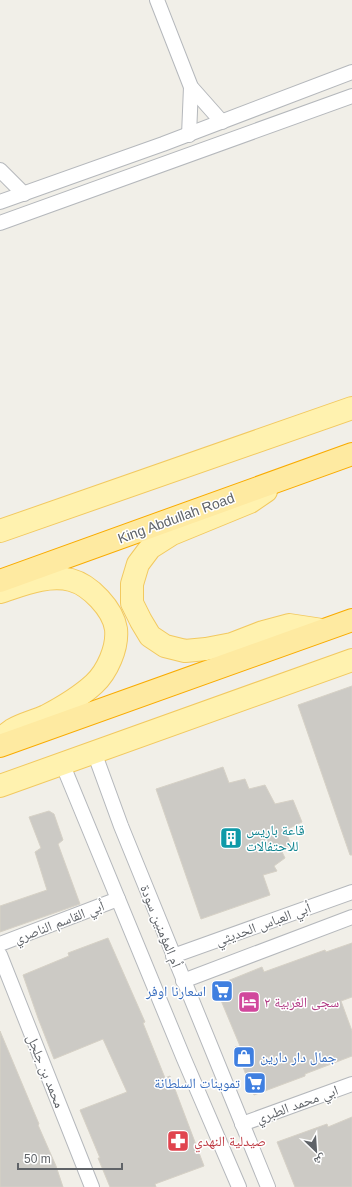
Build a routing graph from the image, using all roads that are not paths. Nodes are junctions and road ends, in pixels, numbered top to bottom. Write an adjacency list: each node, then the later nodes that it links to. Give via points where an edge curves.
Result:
1 (157, 0): 3 (street)
2 (352, 72): 5 (street)
3 (190, 87): 5 (street); 6 (street)
4 (352, 96): 10 (street)
5 (222, 122): 6 (street)
6 (189, 135): 8 (street)
7 (0, 170): 8 (street)
8 (24, 194): 9 (street)
9 (0, 202)
10 (0, 223)
11 (352, 408): 14 (main road)
12 (352, 454): 13 (highway, King Abdullah Road)
13 (282, 480): 15 (highway, King Abdullah Road); 18 (main road, via 250,502 172,534 150,548 138,564 132,584 132,603 150,636 165,646 185,651 232,644 290,625)
14 (4, 526)
15 (0, 580)
16 (0, 592): 20 (main road, via 54,578 72,580 88,588 99,599 110,614 116,629 112,656 94,684 46,716 12,730)
17 (352, 620): 18 (highway)
18 (322, 630): 21 (highway)
19 (352, 660): 22 (main road)
20 (0, 739)
21 (0, 746)
22 (94, 752): 23 (main road); 30 (street, أم المؤمنين سودة)
23 (62, 763): 24 (main road); 26 (street, أم المؤمنين سودة)
24 (0, 786)
25 (352, 892): 30 (street, أبي العباس الحديثي)
26 (118, 899): 28 (street, أبي القاسم الناصري); 35 (street, أم المؤمنين سودة)
27 (352, 916): 31 (street, أبي العباس الحديثي)
28 (0, 944)
29 (0, 955): 34 (street, محمد بن جلجل)
30 (173, 956): 31 (street, أم المؤمنين سودة)
31 (183, 981): 33 (street, أم المؤمنين سودة)
32 (352, 1084): 33 (street, ابي محمد الطبري)
33 (242, 1124): 36 (street, أم المؤمنين سودة)
34 (92, 1187)
35 (239, 1187)
36 (268, 1187)

